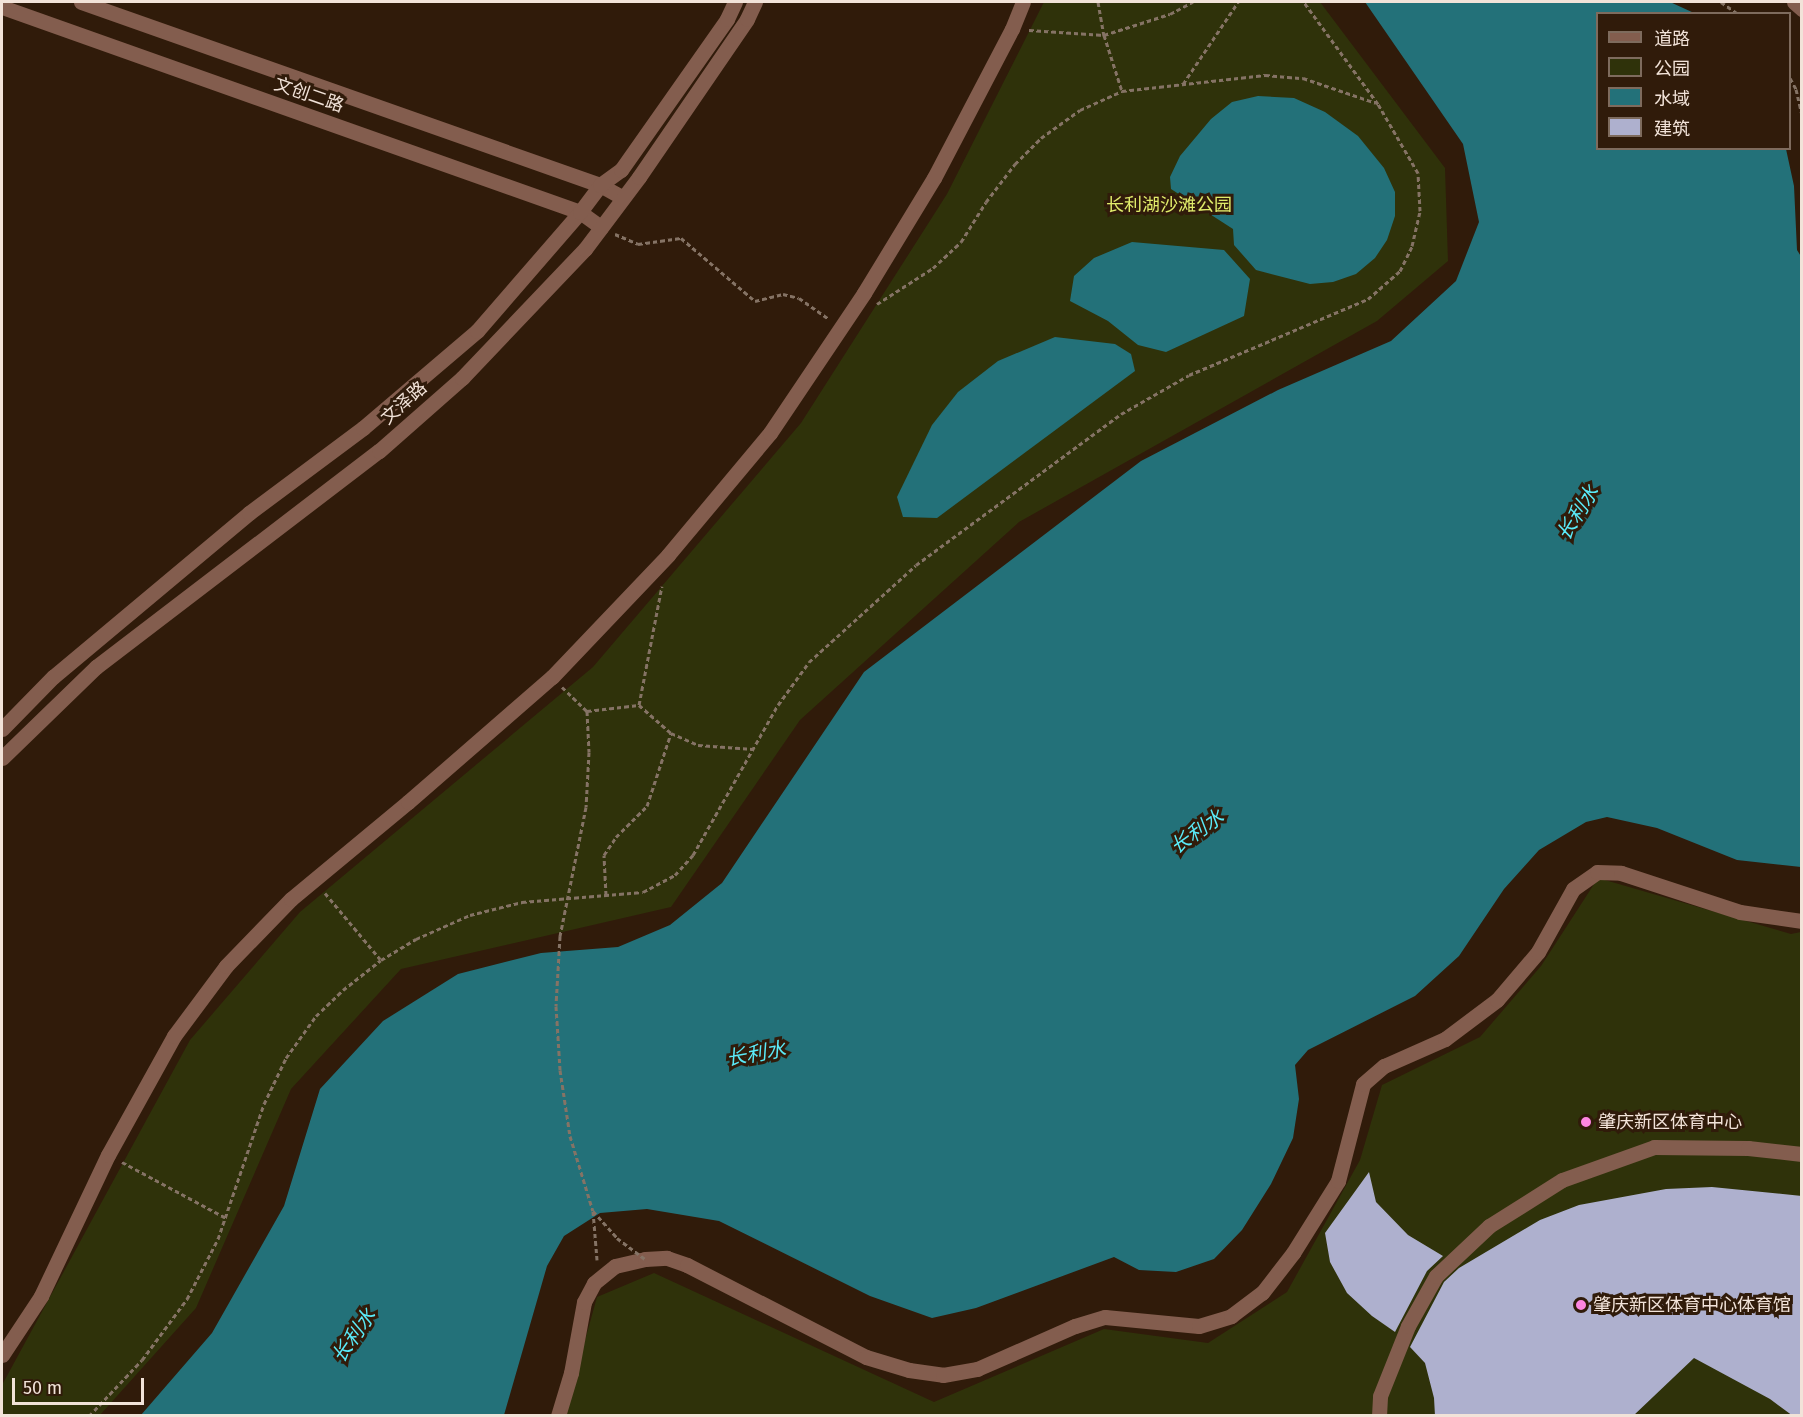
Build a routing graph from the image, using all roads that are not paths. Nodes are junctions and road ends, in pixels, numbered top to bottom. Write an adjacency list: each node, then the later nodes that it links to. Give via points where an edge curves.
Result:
1 (81, 2): 8 (street, 文创二路)
2 (735, 2): 8 (street, 文泽路, via 621,170)
3 (755, 2): 9 (street, 文泽路)
4 (1023, 2): 16 (street, via 934,178 770,433 668,555 552,677 291,899 226,966 174,1036 108,1155 41,1296)
5 (1794, 2): 7 (street)
6 (2, 7): 10 (street, 文创二路)
7 (1802, 9)
8 (600, 185): 9 (street, 文创二路); 10 (street, 文泽路)
9 (623, 198): 11 (street, 文泽路)
10 (580, 212): 11 (street, 文创二路); 12 (street, 文泽路, via 477,331 363,428 249,513 53,677)
11 (601, 227): 13 (street, 文泽路, via 585,249 462,378 379,451 96,667)
12 (2, 729)
13 (2, 758)
14 (1802, 921): 17 (street, via 1740,912 1621,873 1597,872 1573,889 1538,952 1497,1000 1445,1040 1384,1066 1363,1084 1338,1181 1293,1253 1262,1293 1231,1316 1199,1326 1105,1317 977,1369 943,1375 866,1357 687,1265 667,1258 645,1259 615,1266 594,1283 584,1302 571,1374)
15 (1802, 1154): 18 (street, via 1748,1148 1654,1148 1562,1180 1489,1226 1436,1276 1408,1326 1380,1396)
16 (2, 1355)
17 (558, 1416)
18 (1379, 1416)

